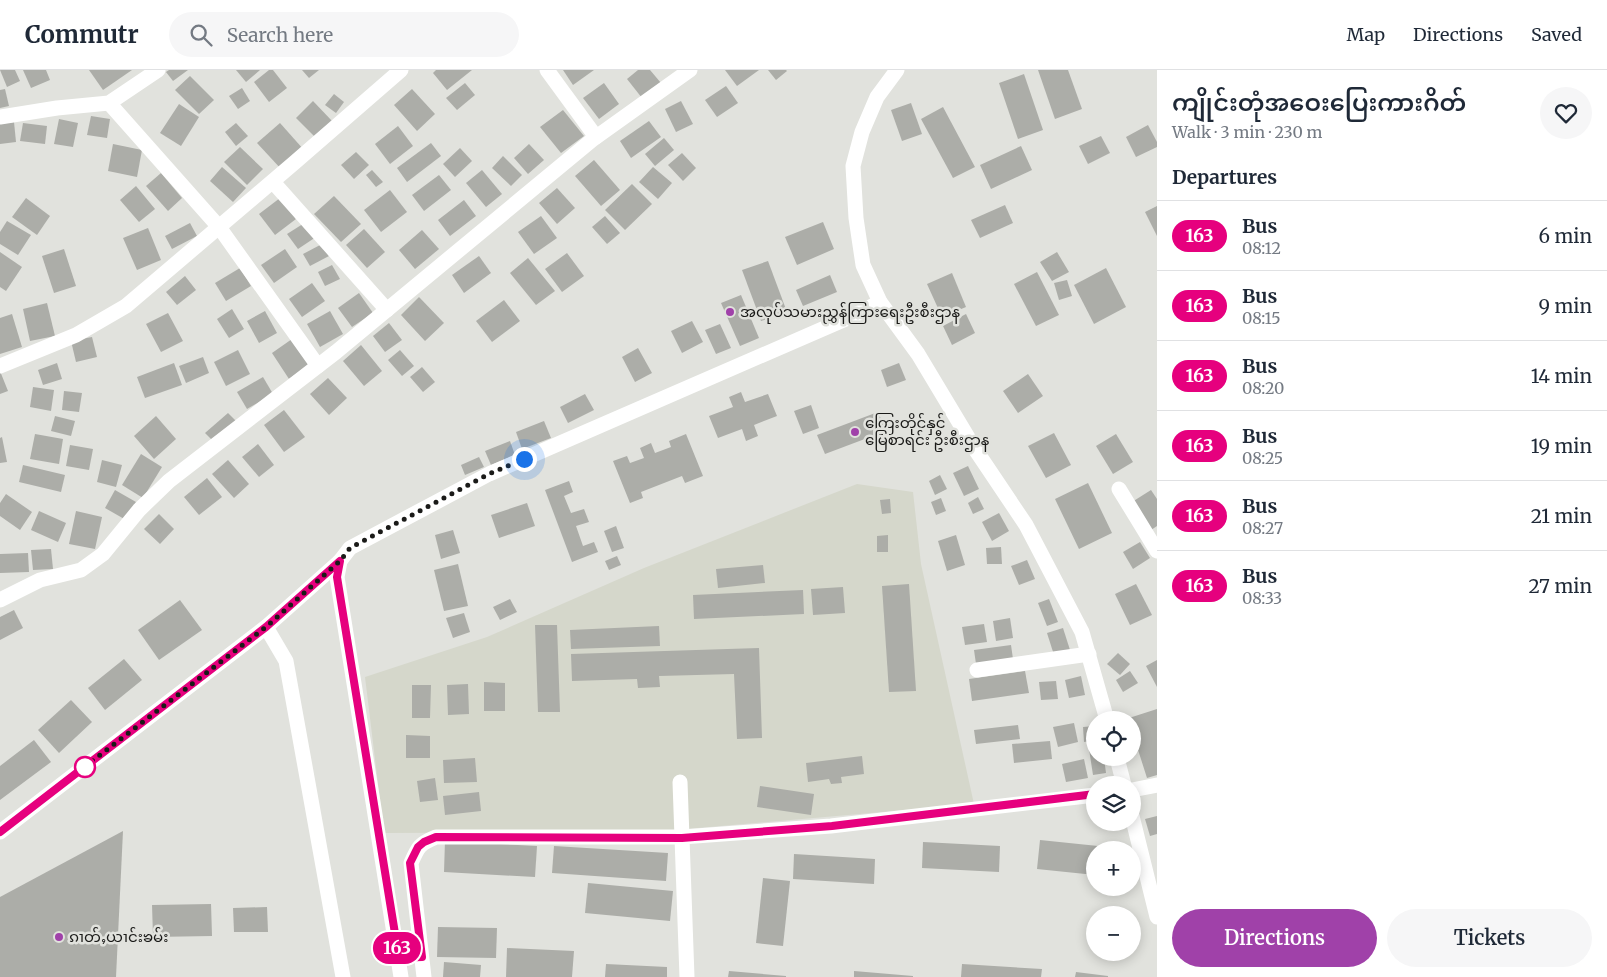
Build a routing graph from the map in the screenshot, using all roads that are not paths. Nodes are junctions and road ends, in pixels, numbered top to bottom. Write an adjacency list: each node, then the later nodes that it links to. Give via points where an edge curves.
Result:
1 (158, 70): 6 (street)
2 (401, 70): 9 (street)
3 (547, 70): 8 (street)
4 (690, 70): 8 (street)
5 (897, 70): 11 (street, via 877,97 862,132 854,166 856,218 864,265)
6 (109, 103): 7 (street); 10 (street)
7 (0, 117)
8 (596, 137): 12 (street)
9 (273, 182): 10 (street); 12 (street)
10 (219, 227): 13 (street, via 126,306 76,334); 14 (street)
11 (880, 302): 17 (street, via 489,474 350,548); 20 (street, via 918,354 975,449 1026,525 1082,632)
12 (387, 310): 14 (street)
13 (0, 366)
14 (318, 366): 18 (street, via 169,481 139,510 103,554 81,570 40,580)
15 (1119, 489): 16 (street)
16 (1157, 551)
17 (340, 561): 19 (street); 32 (street, via 337,577)
18 (0, 600)
19 (266, 627): 28 (street); 33 (street, via 286,661)
20 (1089, 654): 21 (street); 22 (street)
21 (977, 670)
22 (1105, 711)
23 (680, 782): 29 (street)
24 (1157, 785): 25 (street)
25 (1141, 788)
26 (1086, 795): 29 (street, via 832,826)
27 (1136, 831): 30 (street)
28 (0, 832)
29 (682, 838): 31 (street, via 436,837 424,842 410,863); 36 (street)
30 (1157, 917)
31 (422, 957): 32 (street); 35 (street)
32 (399, 958): 34 (street)
33 (342, 977)
34 (401, 977)
35 (424, 977)
36 (687, 977)

